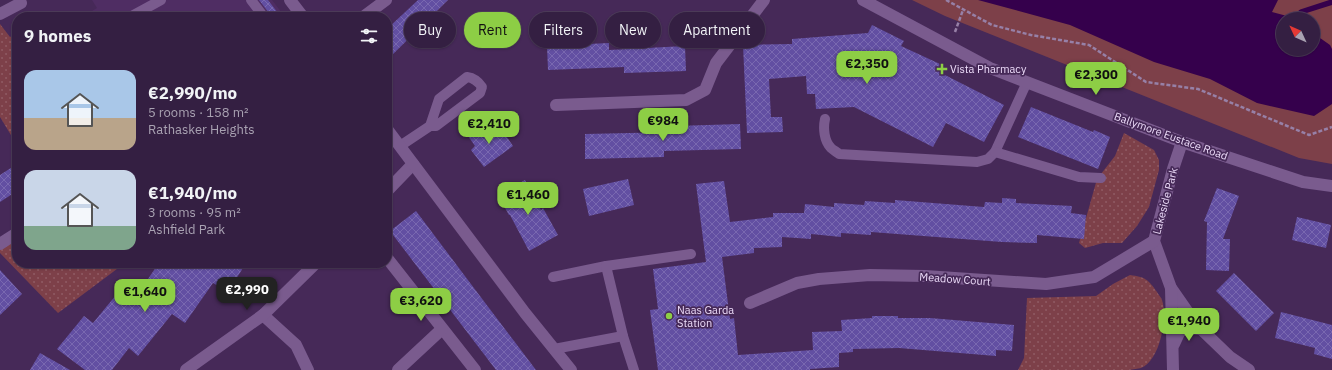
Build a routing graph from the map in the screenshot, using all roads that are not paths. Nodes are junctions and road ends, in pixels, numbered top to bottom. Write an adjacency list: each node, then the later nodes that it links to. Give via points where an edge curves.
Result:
1 (161, 0): 8 (lane)
2 (251, 0): 9 (lane)
3 (290, 0): 10 (street)
4 (386, 0): 11 (street)
5 (764, 0): 14 (street, via 716,63 705,90 686,100)
6 (863, 0): 13 (street, Ballymore Eustace Road, via 990,68)
7 (21, 3): 12 (street)
8 (139, 12)
9 (260, 12)
10 (299, 12)
11 (370, 12)
12 (0, 14)
13 (1027, 82): 18 (street, Ballymore Eustace Road); 20 (lane)
14 (556, 105)
15 (825, 119): 20 (lane, via 826,140 831,148 840,154 977,162 988,159)
16 (430, 126): 16 (lane, via 439,99 467,77 474,78 482,87 480,94 436,126); 19 (lane)
17 (392, 136): 19 (street)
18 (1182, 142): 24 (street, Ballymore Eustace Road, via 1303,182); 26 (street, Lakeside Park)
19 (400, 146): 21 (street)
20 (995, 152): 22 (lane, via 1080,177)
21 (413, 164): 23 (street); 40 (street)
22 (1101, 178)
23 (392, 186)
24 (1332, 186)
25 (12, 236): 27 (street)
26 (1154, 241): 33 (street, Lakeside Park); 34 (street, Meadow Court, via 1094,278 1046,284 870,275 819,279 797,284)
27 (0, 244)
28 (690, 254): 30 (lane)
29 (392, 264): 36 (street)
30 (606, 266): 32 (lane); 38 (lane)
31 (311, 268): 35 (street)
32 (554, 277)
33 (1171, 288): 37 (street, Lakeside Park); 39 (street)
34 (750, 303)
35 (263, 315): 41 (street); 42 (street, via 296,345)
36 (442, 329): 43 (street); 44 (street)
37 (1201, 329): 39 (street, via 1190,328 1180,331); 48 (street, Lakeside Park, via 1230,357)
38 (623, 336): 40 (lane); 46 (lane)
39 (1173, 347): 47 (street)
40 (554, 349): 45 (street)
41 (186, 370)
42 (308, 370)
43 (398, 370)
44 (475, 370)
45 (571, 370)
46 (634, 370)
47 (1173, 370)
48 (1249, 370)

